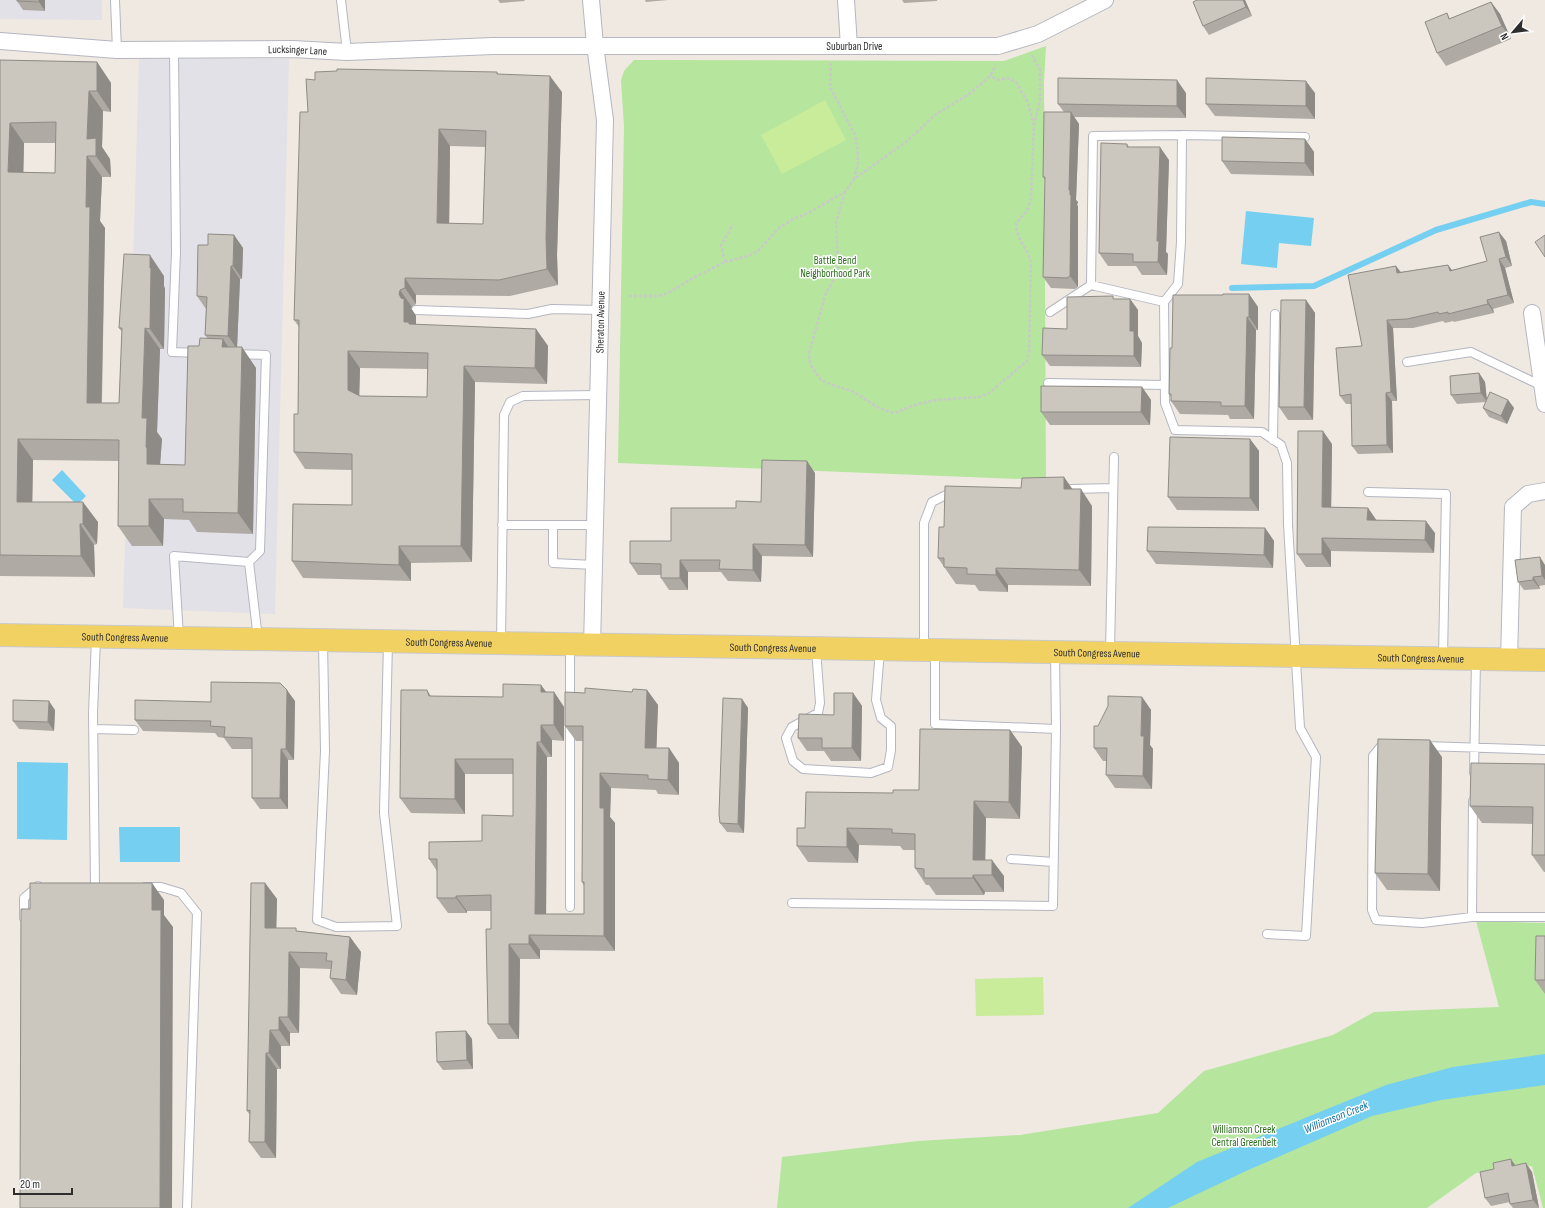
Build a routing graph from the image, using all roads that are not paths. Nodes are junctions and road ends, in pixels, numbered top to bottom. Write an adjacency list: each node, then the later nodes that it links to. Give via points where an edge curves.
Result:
1 (115, 0): 9 (lane)
2 (341, 0): 11 (lane)
3 (591, 0): 7 (street, Sheraton Avenue)
4 (846, 0): 8 (street)
5 (1105, 0): 8 (street, Suburban Drive, via 1038,34 998,46)
6 (0, 40): 9 (street, Lucksinger Lane)
7 (595, 45): 8 (street, Suburban Drive); 11 (street, Lucksinger Lane); 17 (street, Sheraton Avenue, via 605,120)
8 (849, 46)
9 (117, 50): 10 (street, Lucksinger Lane)
10 (174, 50): 11 (street, Lucksinger Lane, via 293,49); 21 (lane, via 176,252 172,352)
11 (347, 52)
12 (1182, 135): 13 (lane); 14 (lane, via 1093,136); 15 (lane, via 1178,284)
13 (1305, 137)
14 (1091, 285): 15 (lane); 18 (lane)
15 (1164, 302): 25 (lane)
16 (416, 310): 17 (lane, via 528,314 552,309)
17 (601, 310): 27 (street, Sheraton Avenue)
18 (1050, 312)
19 (1532, 313): 26 (street)
20 (1275, 314): 29 (lane)
21 (211, 353)
22 (227, 354): 39 (lane, via 266,355 260,551)
23 (1407, 362): 26 (lane, via 1472,352)
24 (1048, 383): 25 (lane)
25 (1164, 385): 29 (lane, via 1165,403 1175,430 1262,432)
26 (1542, 386): 28 (street)
27 (599, 395): 36 (lane, via 523,396 510,402 504,416); 38 (street, Sheraton Avenue)
28 (1545, 404)
29 (1273, 440): 55 (lane, via 1281,445 1287,463)
30 (1114, 457): 31 (lane)
31 (1113, 488): 32 (lane); 54 (lane)
32 (1065, 489)
33 (962, 491): 52 (lane, via 954,491 932,502 924,523)
34 (1545, 491): 58 (street, via 1528,494 1514,507)
35 (1368, 492): 56 (lane, via 1446,494)
36 (502, 525): 37 (lane); 47 (lane)
37 (553, 525): 38 (lane); 40 (lane, via 553,563)
38 (596, 525): 40 (street, Sheraton Avenue)
39 (249, 562): 43 (lane, via 174,556); 44 (lane)
40 (594, 565): 49 (street, Sheraton Avenue)
41 (0, 635): 42 (main road, South Congress Avenue)
42 (96, 637): 43 (main road, South Congress Avenue); 60 (lane)
43 (179, 638): 44 (main road, South Congress Avenue)
44 (258, 640): 45 (main road, South Congress Avenue)
45 (323, 641): 46 (main road, South Congress Avenue); 46 (lane, via 324,751 317,920 336,927 397,926 384,813)
46 (388, 642): 47 (main road, South Congress Avenue)
47 (501, 644): 48 (main road, South Congress Avenue)
48 (570, 645): 49 (main road, South Congress Avenue); 75 (lane)
49 (592, 646): 50 (main road, South Congress Avenue)
50 (816, 648): 51 (main road, South Congress Avenue); 51 (lane, via 820,703 818,713 792,727 786,738 793,761 803,769 871,773 888,767 890,750 891,726 881,718 876,700)
51 (880, 649): 52 (main road, South Congress Avenue)
52 (930, 650): 53 (main road, South Congress Avenue); 62 (lane, via 935,724)
53 (1056, 652): 54 (main road, South Congress Avenue); 62 (lane)
54 (1110, 653): 55 (main road, South Congress Avenue)
55 (1296, 656): 56 (main road, South Congress Avenue); 79 (lane, via 1300,728 1316,757 1306,936)
56 (1443, 659): 57 (main road, South Congress Avenue)
57 (1476, 659): 58 (main road, South Congress Avenue); 65 (lane)
58 (1509, 660): 59 (main road, South Congress Avenue)
59 (1545, 660)
60 (93, 729): 61 (lane); 72 (lane)
61 (134, 730)
62 (1056, 730): 70 (lane)
63 (1390, 746): 76 (lane, via 1382,746 1373,756 1372,910 1376,920 1422,923)
64 (1413, 746): 65 (lane)
65 (1474, 748): 66 (lane); 67 (lane)
66 (1545, 750)
67 (1474, 778)
68 (1474, 794): 76 (lane)
69 (1011, 860): 70 (lane)
70 (1053, 862): 74 (lane, via 1052,906)
71 (44, 886): 78 (lane, via 37,886 24,898)
72 (95, 886)
73 (139, 887): 80 (lane, via 161,888 181,893 196,913)
74 (792, 903)
75 (570, 907)
76 (1472, 917): 77 (lane)
77 (1545, 917)
78 (24, 927)
79 (1267, 934)
80 (188, 1208)

